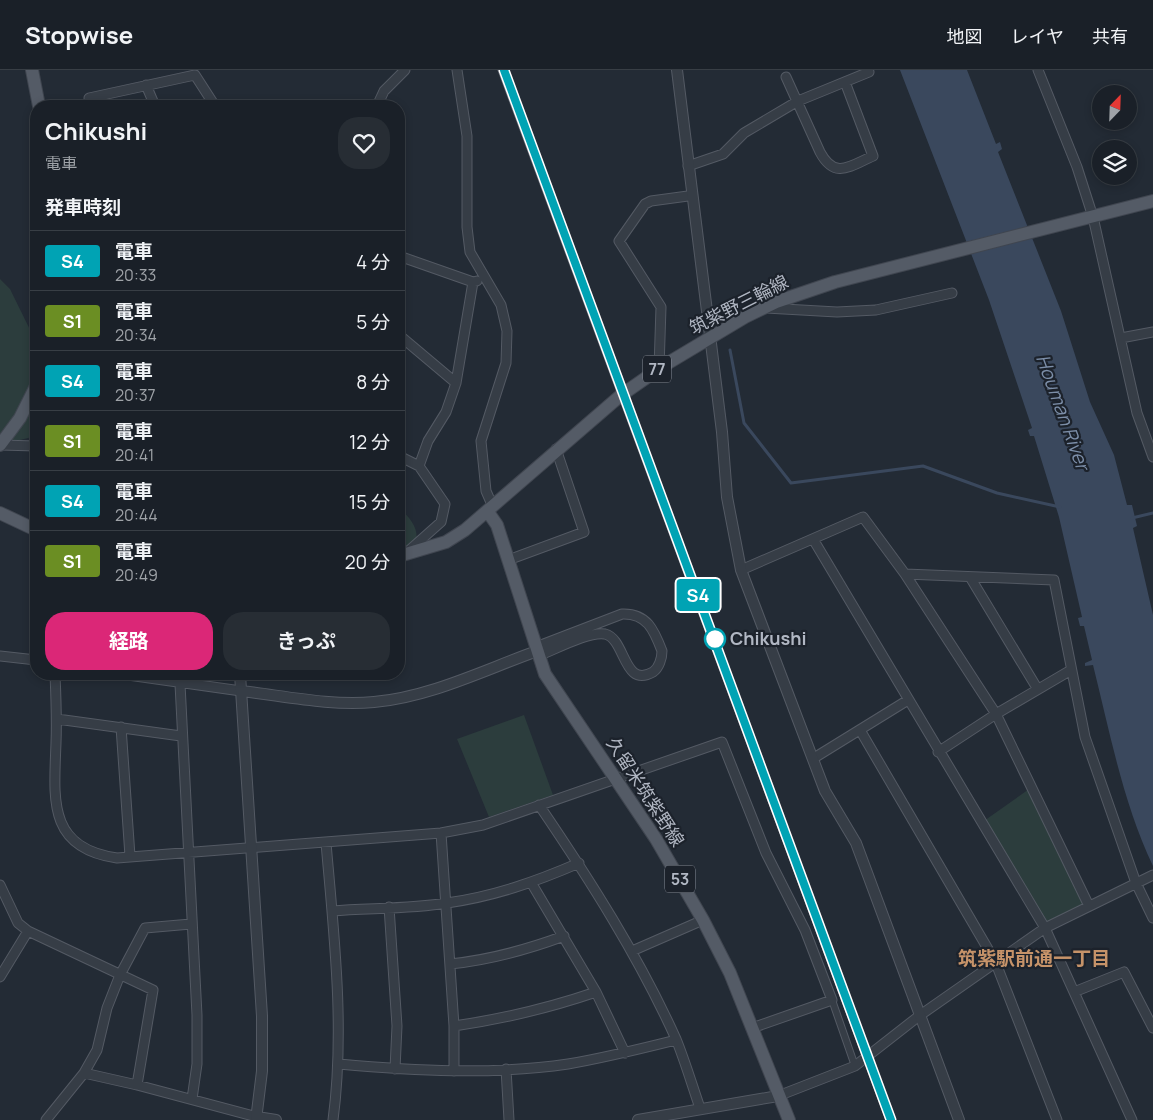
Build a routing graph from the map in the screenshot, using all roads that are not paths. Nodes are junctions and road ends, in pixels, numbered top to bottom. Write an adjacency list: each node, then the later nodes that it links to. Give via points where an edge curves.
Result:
1 (32, 70): 10 (main road)
2 (405, 70): 14 (street, via 384,91)
3 (458, 70): 21 (street, via 467,136 470,252)
4 (677, 70): 16 (street)
5 (868, 70): 8 (street)
6 (1038, 70): 19 (street, via 1077,167)
7 (786, 77): 15 (street)
8 (845, 82): 15 (street); 15 (street, via 873,156 844,169 836,169 826,162)
9 (146, 85): 11 (street); 12 (street); 13 (street, via 195,75)
10 (38, 100)
11 (90, 100)
12 (152, 100)
13 (211, 100)
14 (380, 100)
15 (798, 101): 16 (street, via 744,133 723,154)
16 (688, 166): 26 (street)
17 (688, 196): 29 (street, via 645,204 620,241 661,307)
18 (1153, 201): 19 (main road, 筑紫野三輪線 / 77)
19 (1093, 217): 24 (main road, 筑紫野三輪線 / 77, via 835,282); 27 (street)
20 (405, 258): 22 (street)
21 (485, 280): 22 (street); 38 (street, via 501,305 508,331 506,363 481,440)
22 (473, 282): 30 (street)
23 (952, 293): 24 (street, via 876,310 837,312)
24 (766, 308): 26 (main road, 筑紫野三輪線 / 77)
25 (1153, 332): 27 (street)
26 (710, 338): 29 (main road, 筑紫野三輪線 / 77); 45 (street, via 727,497)
27 (1121, 338): 35 (street, via 1137,412)
28 (405, 340): 30 (street)
29 (659, 368): 34 (main road, 筑紫野三輪線 / 77)
30 (456, 383): 37 (street, via 446,412 428,441)
31 (30, 398): 32 (main road)
32 (0, 445): 33 (street)
33 (30, 446)
34 (556, 449): 38 (main road, 筑紫野三輪線 / 77); 44 (street, via 584,532)
35 (1153, 457)
36 (405, 459): 37 (street)
37 (419, 466): 42 (street, via 444,504 441,522)
38 (490, 509): 43 (main road, 筑紫野三輪線 / 77, via 446,542); 44 (main road, 久留米筑紫野線 / 53)
39 (0, 513): 40 (main road)
40 (30, 527)
41 (813, 539): 45 (street); 46 (street, via 863,517); 58 (street)
42 (405, 552)
43 (405, 555)
44 (508, 560): 48 (main road, 久留米筑紫野線 / 53)
45 (741, 570): 65 (street)
46 (905, 574): 47 (street); 59 (street)
47 (970, 577): 51 (street, via 1054,580); 56 (street)
48 (537, 652): 48 (street, via 622,614 638,615 650,624 662,651 657,667 643,675 629,669 616,640 602,634); 57 (street, via 420,693 374,702 329,702); 66 (main road, 久留米筑紫野線 / 53, via 545,674)
49 (0, 656): 50 (street)
50 (30, 659)
51 (1071, 670): 56 (street); 75 (street, via 1085,737)
52 (55, 680): 60 (street)
53 (156, 680): 55 (street)
54 (240, 680): 57 (street)
55 (180, 684): 57 (street); 63 (street)
56 (1037, 688): 59 (street)
57 (241, 690): 70 (street)
58 (908, 700): 62 (street); 64 (street)
59 (996, 714): 64 (street); 79 (street)
60 (57, 719): 61 (street); 72 (street, via 54,795 66,833 82,848 100,856)
61 (121, 727): 63 (street); 72 (street)
62 (860, 730): 65 (street); 89 (street)
63 (181, 736): 71 (street)
64 (938, 752): 85 (street)
65 (814, 758): 96 (street, via 825,791 856,843)
66 (615, 778): 67 (street); 83 (main road, 久留米筑紫野線 / 53); 95 (street, via 722,742 766,853 804,930)
67 (539, 805): 68 (street, via 483,825); 73 (street)
68 (440, 833): 69 (street); 78 (street)
69 (326, 843): 70 (street); 81 (street)
70 (251, 846): 71 (street); 112 (street, via 262,1016 262,1071)
71 (188, 853): 72 (street); 84 (street)
72 (130, 856)
73 (579, 863): 76 (street); 88 (street)
74 (1153, 875): 75 (street)
75 (1140, 881): 79 (street); 82 (street)
76 (532, 884): 78 (street); 87 (street)
77 (0, 885): 86 (street, via 18,924)
78 (445, 904): 80 (street); 90 (street)
79 (1089, 906): 85 (street)
80 (389, 907): 81 (street); 104 (street, via 397,1026)
81 (332, 911): 102 (street)
82 (1153, 918)
83 (704, 920): 88 (street); 98 (main road, 久留米筑紫野線 / 53)
84 (191, 924): 91 (street, via 145,928); 110 (street, via 197,1015 197,1064)
85 (1045, 928): 89 (street); 94 (street)
86 (28, 931): 91 (street); 92 (street)
87 (564, 936): 90 (street, via 527,950); 93 (street)
88 (632, 951): 100 (street)
89 (995, 961): 96 (street); 121 (street)
90 (450, 964): 97 (street)
91 (120, 974): 107 (street, via 107,1008 97,1050); 108 (street, via 153,990)
92 (0, 977)
93 (596, 992): 97 (street, via 498,1020); 101 (street)
94 (1074, 992): 99 (street, via 1124,972); 122 (street)
95 (832, 1000): 98 (street); 103 (street)
96 (919, 1016): 103 (street); 120 (street)
97 (454, 1026): 106 (street)
98 (752, 1028): 109 (main road, 久留米筑紫野線 / 53)
99 (1153, 1028)
100 (676, 1040): 101 (street); 111 (street)
101 (625, 1053): 105 (street, via 567,1064)
102 (339, 1064): 104 (street); 116 (street)
103 (855, 1066): 109 (street)
104 (395, 1069): 106 (street)
105 (506, 1069): 106 (street); 117 (street)
106 (454, 1071)
107 (84, 1073): 108 (street); 114 (street)
108 (137, 1084): 110 (street)
109 (778, 1096): 111 (street); 119 (main road, 久留米筑紫野線 / 53)
110 (192, 1099): 112 (street)
111 (700, 1108): 113 (street)
112 (256, 1118): 115 (street)
113 (652, 1119): 118 (street)
114 (46, 1120)
115 (276, 1120)
116 (333, 1120)
117 (509, 1120)
118 (638, 1120)
119 (788, 1120)
120 (959, 1120)
121 (1057, 1120)
122 (1132, 1120)

